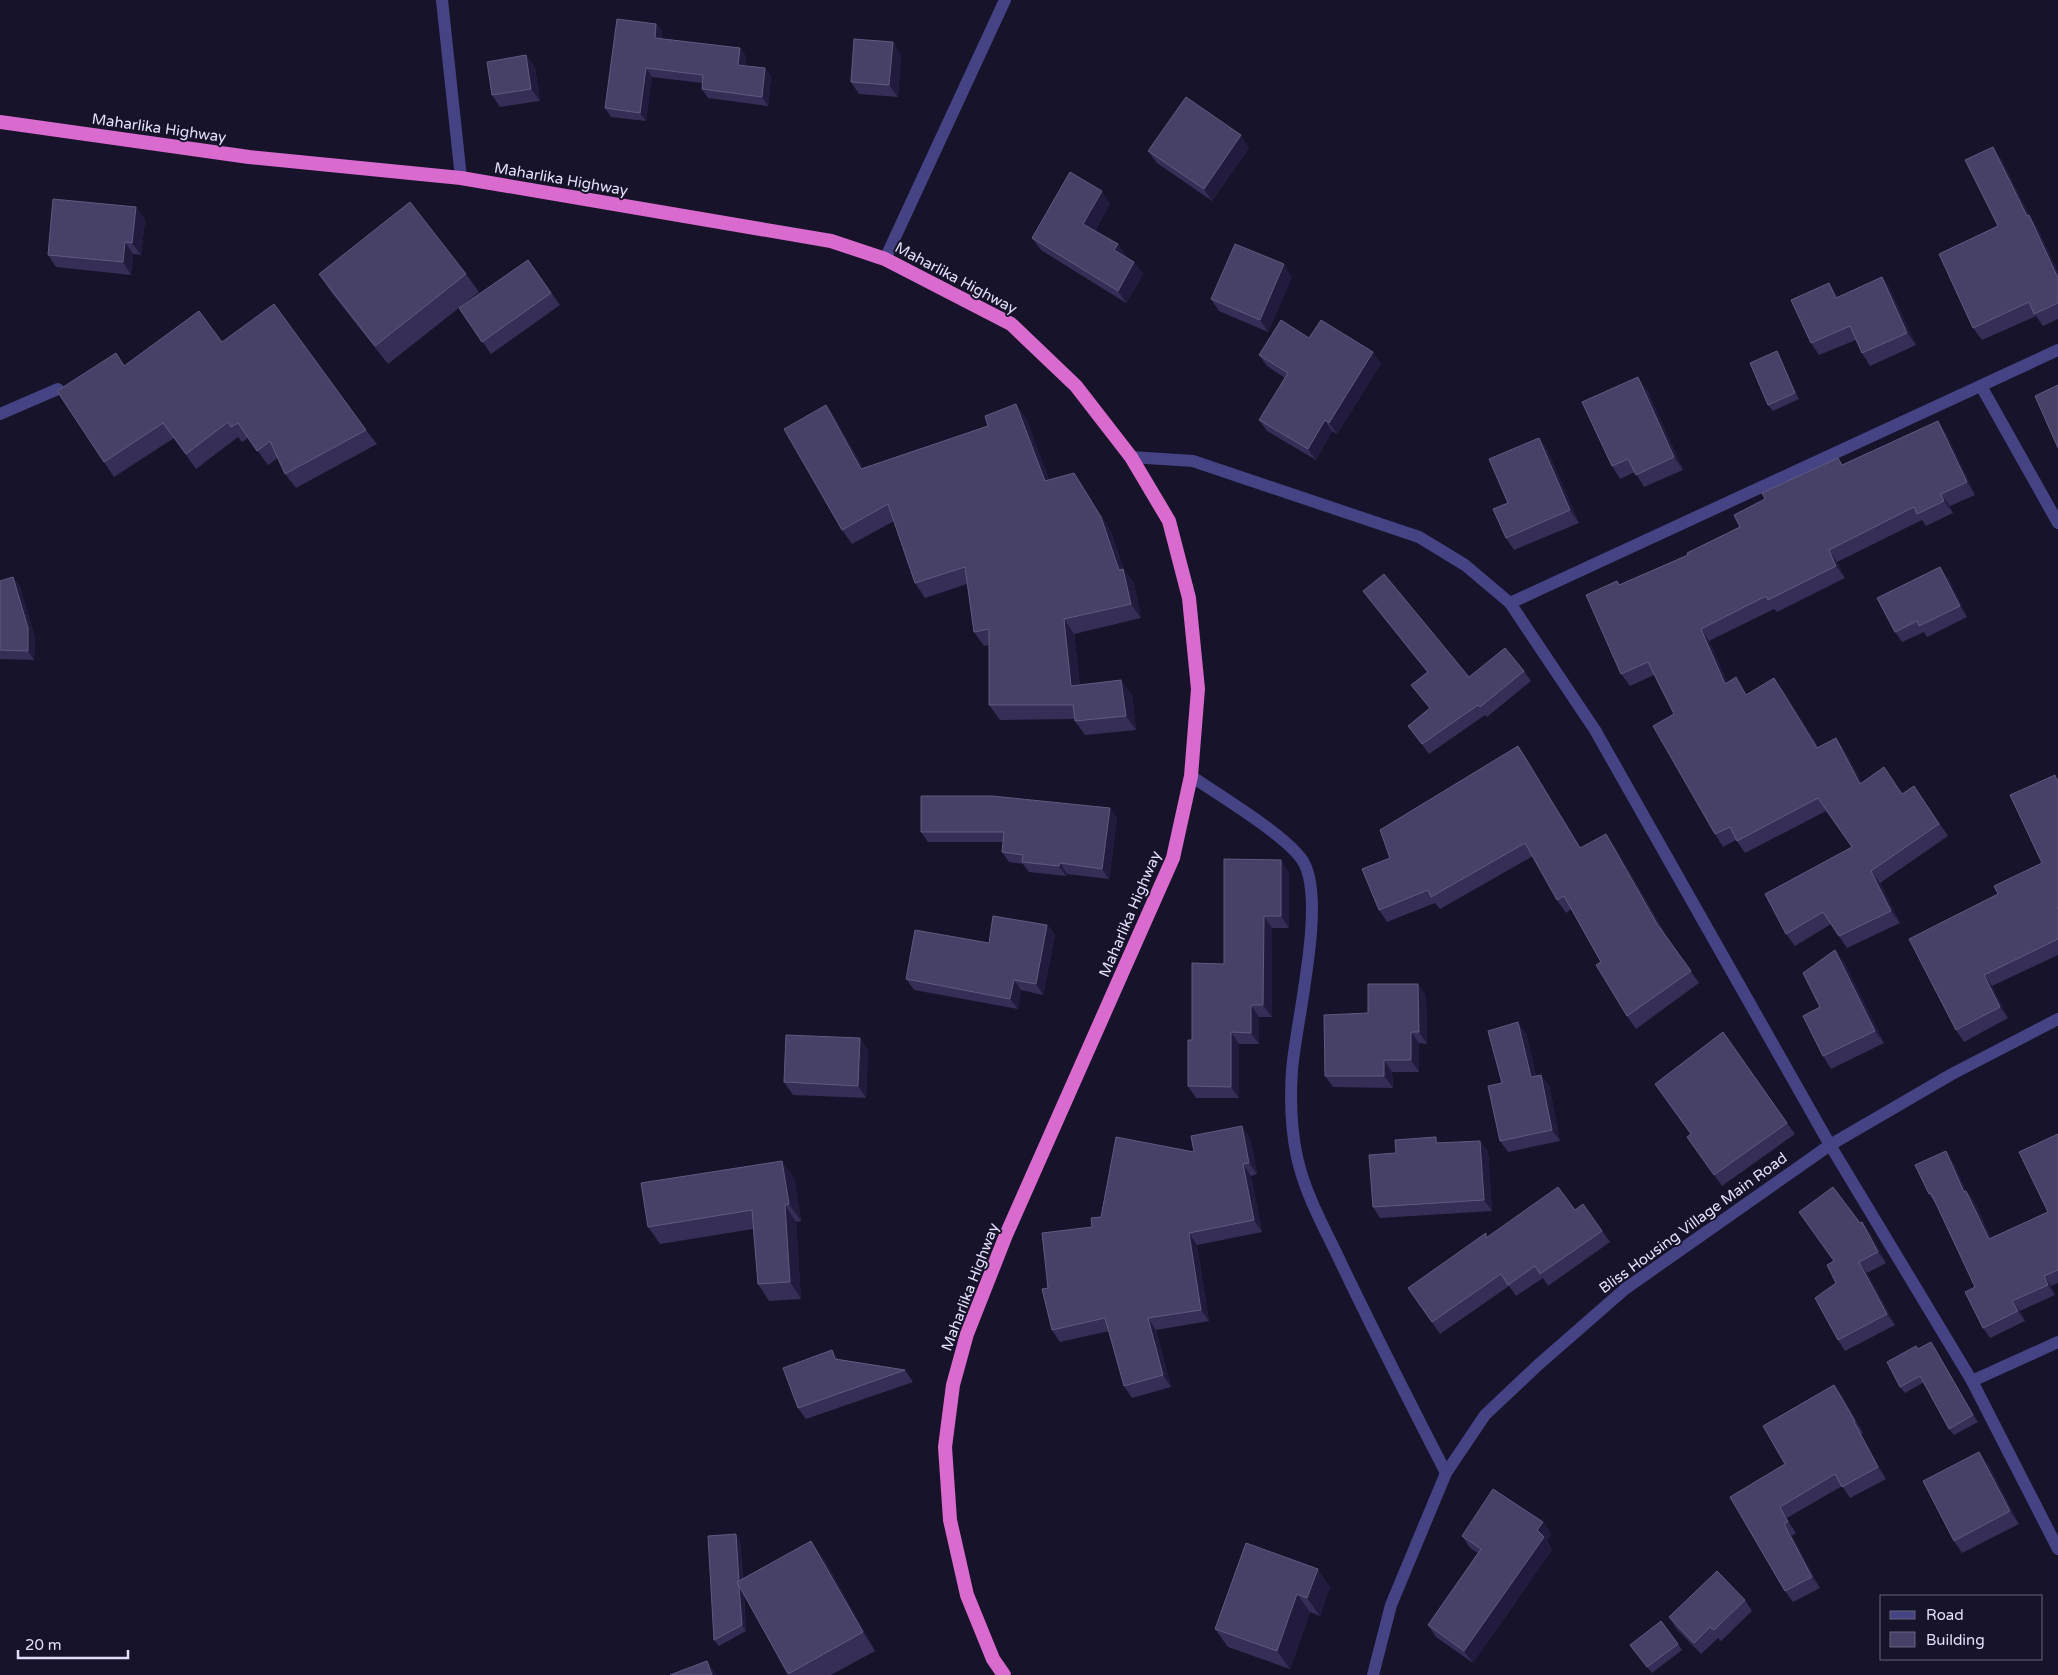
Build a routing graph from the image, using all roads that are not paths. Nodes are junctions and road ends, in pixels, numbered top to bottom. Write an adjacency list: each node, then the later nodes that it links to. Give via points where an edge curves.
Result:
1 (442, 0): 4 (street)
2 (1005, 0): 5 (street)
3 (0, 122): 4 (highway, Maharlika Highway, via 249,157)
4 (460, 178): 5 (highway, Maharlika Highway, via 831,242)
5 (886, 259): 10 (highway, Maharlika Highway, via 1011,324 1076,386)
6 (2058, 350): 7 (street)
7 (1981, 386): 11 (street); 12 (street)
8 (58, 389): 9 (street)
9 (0, 414)
10 (1131, 457): 12 (street, via 1193,461 1419,537 1465,565); 13 (highway, Maharlika Highway, via 1169,521 1189,598 1198,689)
11 (2058, 523)
12 (1510, 603): 15 (street, via 1595,730)
13 (1191, 776): 18 (street, via 1286,842 1304,862 1311,885 1310,946 1292,1070 1291,1114 1297,1158 1312,1200 1371,1326); 20 (highway, Maharlika Highway, via 1173,858 1006,1235 967,1334 953,1385 945,1447 950,1520 967,1595 993,1658)
14 (2058, 1019): 15 (street, Bliss Housing Village Main Road, via 1952,1074)
15 (1830, 1145): 17 (street); 18 (street, Bliss Housing Village Main Road, via 1618,1296 1485,1415)
16 (2058, 1342): 17 (street)
17 (1972, 1381): 19 (street)
18 (1446, 1473): 21 (street, Bliss Housing Village Main Road, via 1390,1605)
19 (2058, 1549)
20 (1004, 1675)
21 (1372, 1675)

